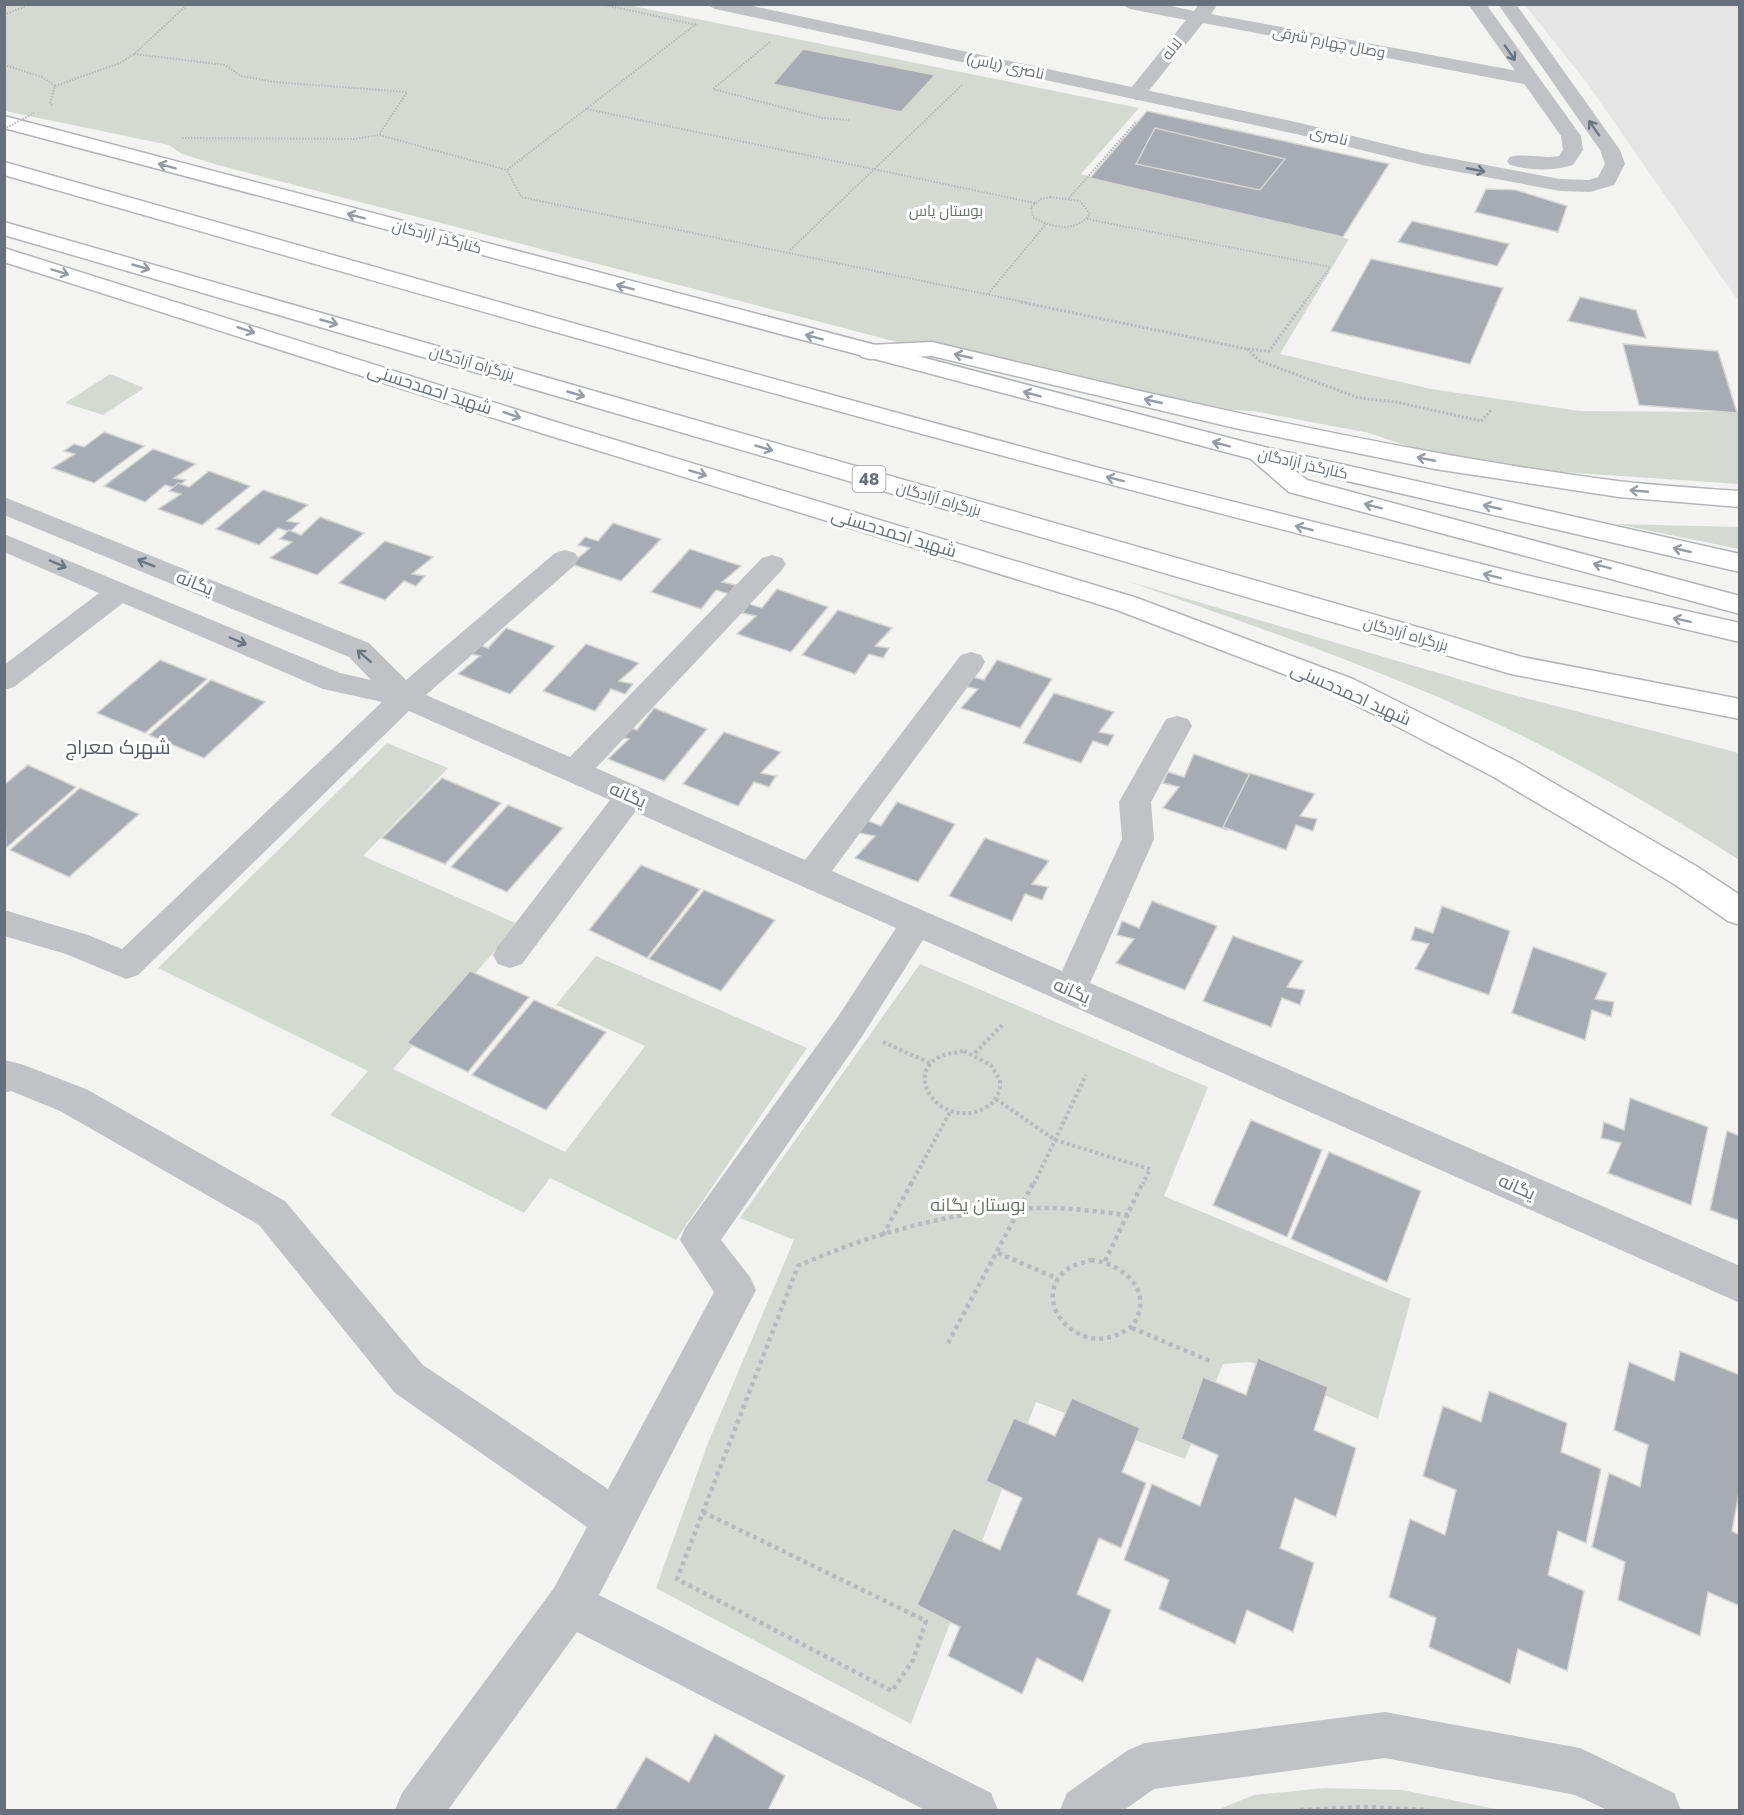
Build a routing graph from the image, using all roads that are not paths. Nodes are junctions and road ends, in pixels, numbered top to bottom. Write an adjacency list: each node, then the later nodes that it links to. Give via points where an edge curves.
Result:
1 (715, 4): 5 (street, ناصری (یاس))
2 (1130, 4): 6 (street, وصال چهارم شرقی)
3 (1477, 4): 7 (street, ناصری, one-way to 7)
4 (1507, 4): 10 (street, ناصری, one-way to 4, via 1422,159 1560,185 1590,186 1607,181 1615,164 1610,150)
5 (753, 8): 8 (street, ناصری (یاس))
6 (1204, 11): 7 (street, وصال چهارم شرقی); 8 (street, لاله)
7 (1529, 79): 10 (street, ناصری, via 1571,136 1573,150 1566,161 1518,162)
8 (1136, 94): 10 (street, ناصری (یاس))
9 (4, 122): 14 (main road, کنارگذر آزادگان, one-way to 9)
10 (1296, 128)
11 (4, 168): 24 (main road, one-way to 11, via 1542,589 913,428)
12 (4, 228): 28 (main road, بزرگراه آزادگان / 48, one-way to 28, via 1521,667)
13 (4, 255): 33 (main road, شهید احمدحسنی, one-way to 33, via 1137,608 1343,686 1503,768 1685,875)
14 (870, 352): 15 (main road, کنارگذر آزادگان, one-way to 14); 16 (main road, کنارگذر آزادگان, one-way to 14, via 1619,489 1435,461 1235,421 932,349)
15 (1257, 453): 21 (main road, کنارگذر آزادگان, one-way to 15); 23 (main road, one-way to 15, via 1298,486)
16 (1740, 499)
17 (4, 506): 27 (street, یگانه, one-way to 17, via 358,650)
18 (4, 542): 22 (street, یگانه, one-way to 22)
19 (565, 559): 27 (street)
20 (772, 564): 30 (street)
21 (1740, 564)
22 (120, 591): 26 (street); 27 (street, یگانه, one-way to 27, via 333,682)
23 (1740, 604)
24 (1740, 633)
25 (971, 662): 32 (street)
26 (4, 680)
27 (405, 697): 30 (street, یگانه); 35 (street, via 126,966 76,944)
28 (1740, 709)
29 (1177, 726): 37 (street, via 1136,802 1138,839)
30 (574, 771): 31 (street, یگانه)
31 (630, 796): 32 (street, یگانه); 36 (street)
32 (811, 876): 34 (street, یگانه)
33 (1740, 912)
34 (917, 922): 37 (street, یگانه); 40 (street, via 849,1028 699,1240 736,1290)
35 (4, 923)
36 (510, 955)
37 (1070, 990): 39 (street, یگانه)
38 (4, 1078): 40 (street, via 8,1074 73,1100 272,1213 409,1379)
39 (1740, 1286)
40 (615, 1520): 41 (street)
41 (570, 1604): 42 (street); 43 (street)
42 (419, 1810)
43 (974, 1810)
44 (1084, 1810): 45 (street, via 1145,1767 1385,1735 1580,1772)
45 (1657, 1810)

